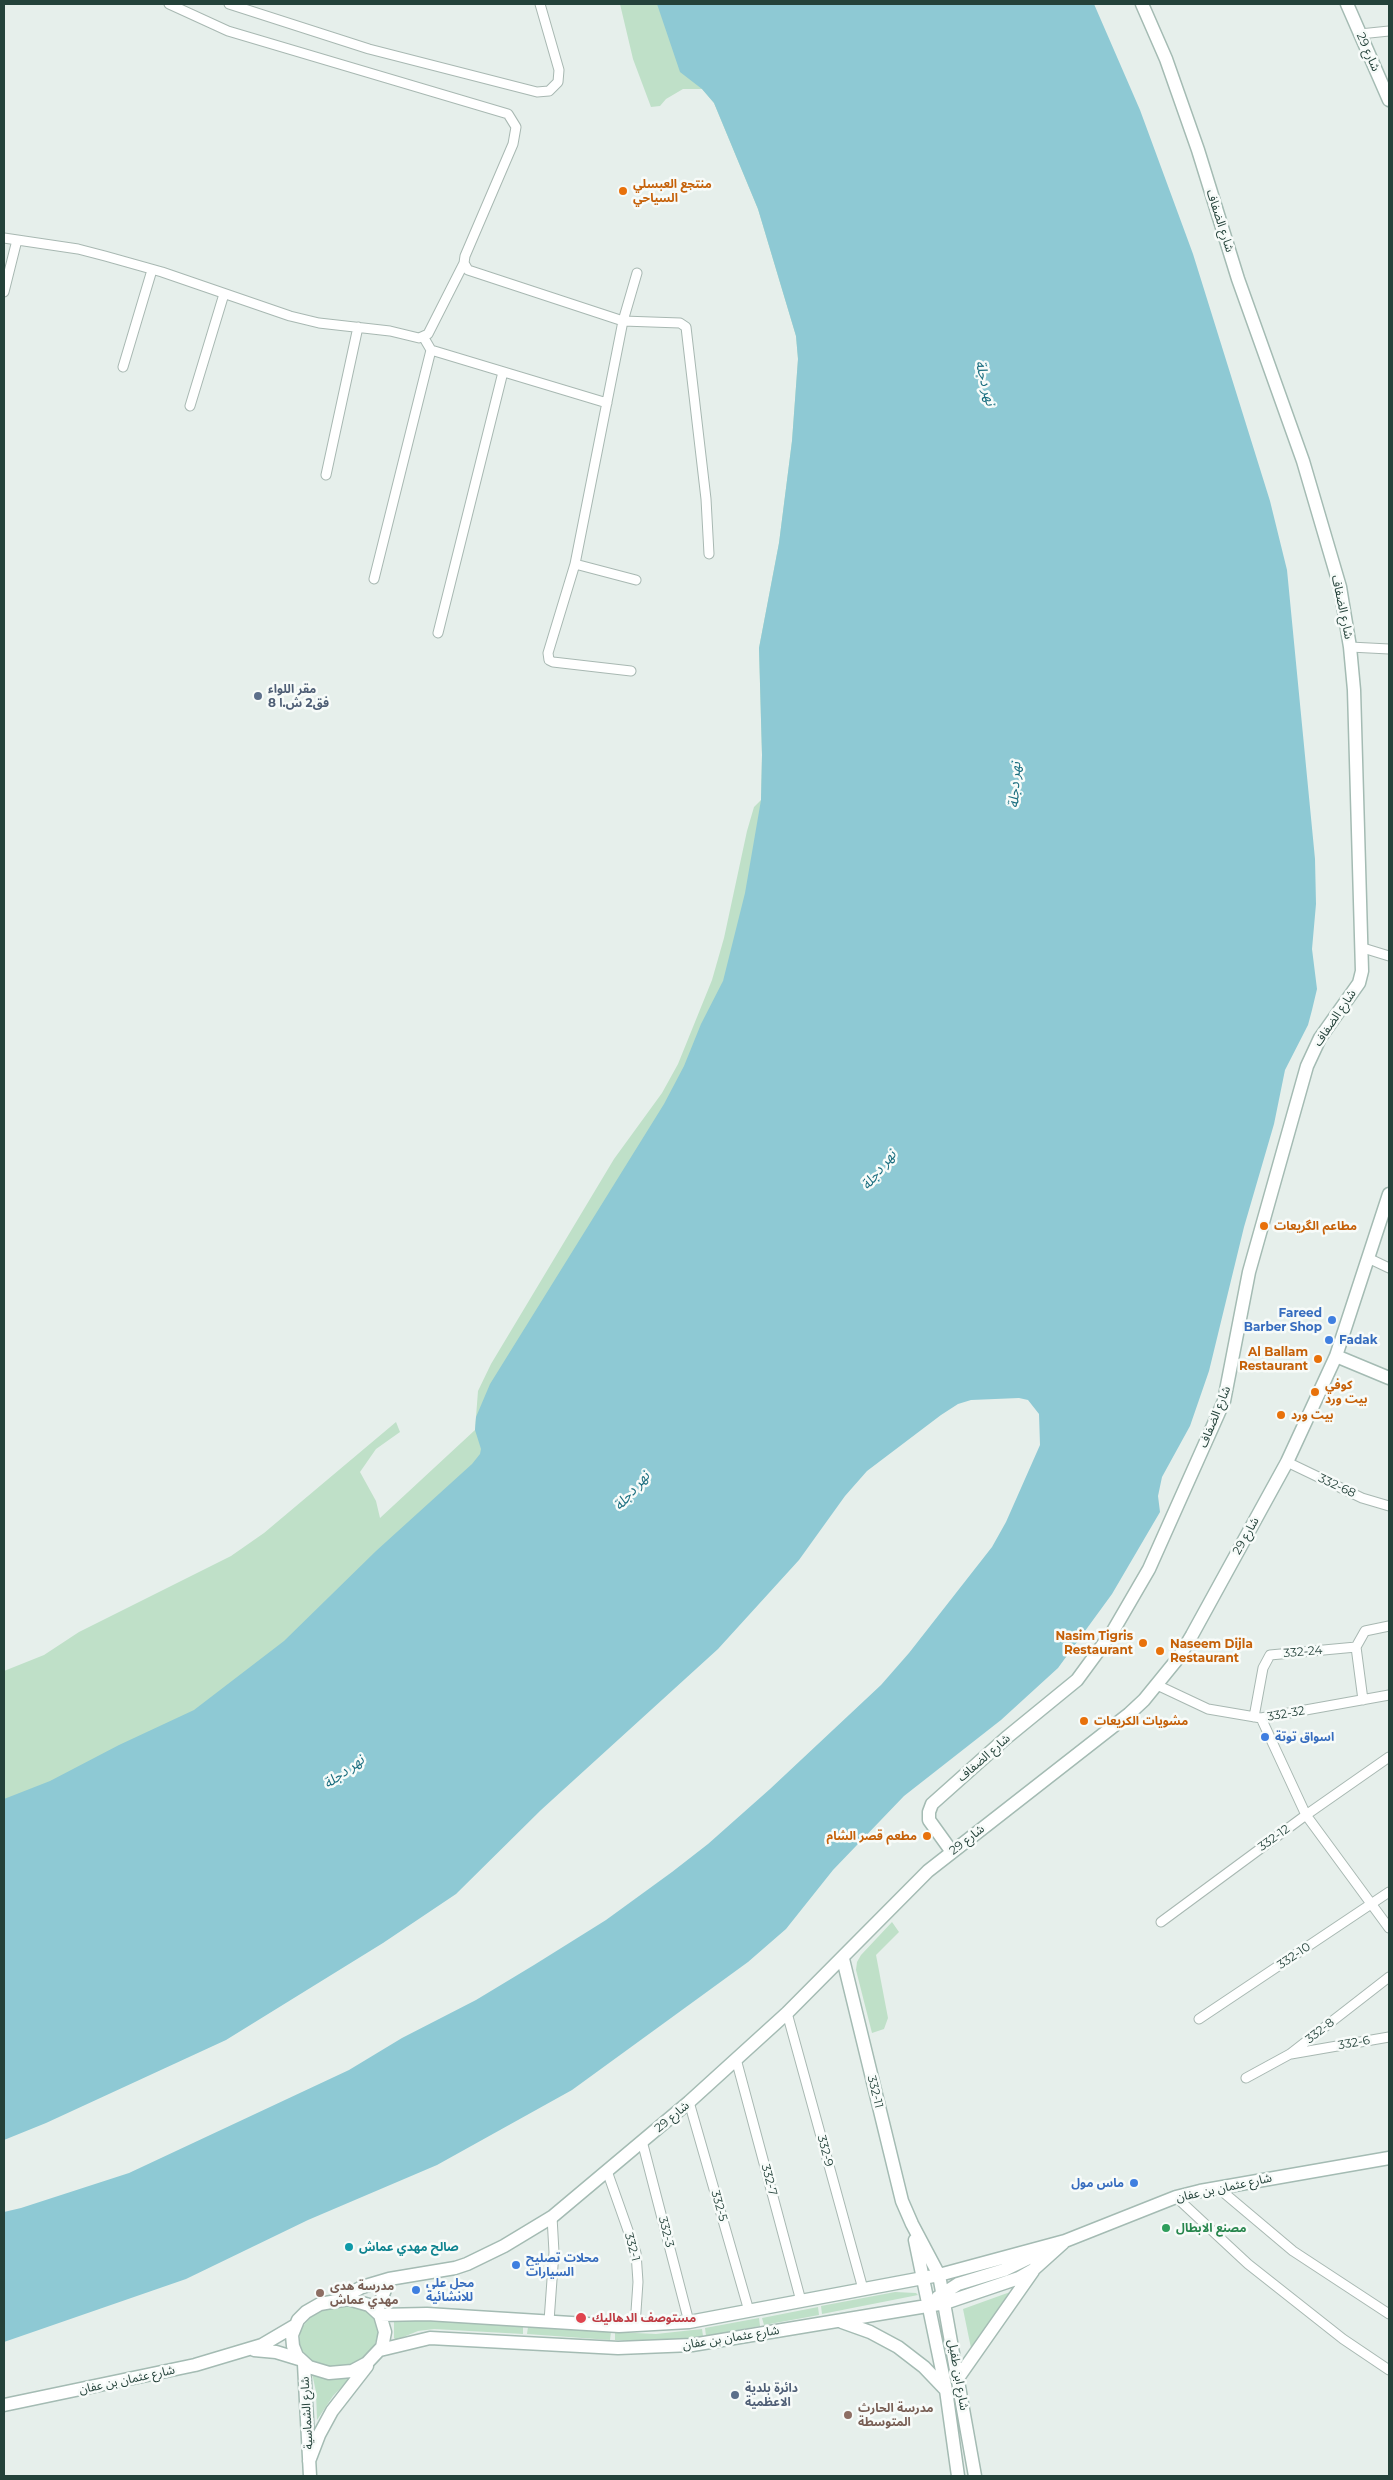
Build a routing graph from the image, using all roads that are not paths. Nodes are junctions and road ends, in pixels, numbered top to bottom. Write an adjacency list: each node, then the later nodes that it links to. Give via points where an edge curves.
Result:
1 (169, 4): 11 (street, via 228,31 508,114 516,127 513,144)
2 (229, 4): 3 (street, via 369,49 537,92 549,90 558,82 560,70)
3 (540, 4)
4 (1142, 4): 30 (street, شارع الضفاف, via 1188,119 1238,279 1302,460 1340,587)
5 (1348, 4): 7 (street, شارع 29)
6 (1389, 31): 7 (street)
7 (1360, 34): 8 (street, شارع 29)
8 (1389, 100)
9 (4, 238): 10 (street)
10 (17, 240): 12 (street, via 78,250); 14 (street)
11 (464, 263): 16 (street, via 468,270); 18 (street)
12 (152, 270): 15 (street); 20 (street)
13 (637, 273): 16 (street)
14 (4, 292)
15 (224, 294): 17 (street, via 300,318); 23 (street)
16 (623, 321): 22 (street); 25 (street, via 680,323 686,327 706,499)
17 (358, 327): 18 (street); 24 (street)
18 (424, 338): 19 (street)
19 (431, 350): 21 (street); 27 (street)
20 (123, 367)
21 (503, 372): 22 (street); 29 (street)
22 (607, 403): 26 (street)
23 (190, 406)
24 (326, 475)
25 (709, 554)
26 (575, 564): 28 (street); 32 (street, via 548,653 549,660)
27 (374, 579)
28 (636, 580)
29 (438, 633)
30 (1350, 647): 31 (street); 33 (street, شارع الضفاف, via 1357,748)
31 (1389, 650)
32 (631, 671)
33 (1363, 948): 34 (street); 50 (street, شارع الضفاف, via 1359,984 1320,1038 1307,1066 1249,1272 1224,1401 1149,1569 1113,1631 1076,1680 932,1804 928,1820)
34 (1389, 956)
35 (1388, 1201): 36 (street, شارع 29)
36 (1368, 1258): 37 (street); 38 (street, شارع 29)
37 (1389, 1268)
38 (1336, 1356): 39 (street); 40 (street, شارع 29)
39 (1389, 1378)
40 (1287, 1462): 41 (street, 332-68, via 1362,1498); 44 (street, شارع 29, via 1192,1635)
41 (1389, 1506)
42 (1389, 1626): 43 (street, via 1366,1631)
43 (1356, 1647): 46 (street); 47 (street, 332-24, via 1270,1655 1263,1668)
44 (1157, 1685): 47 (street, 332-32, via 1208,1709); 50 (street, شارع 29, via 1129,1714)
45 (1389, 1695): 46 (street, 332-32)
46 (1363, 1700): 47 (street, 332-32)
47 (1258, 1717): 49 (street)
48 (1389, 1758): 49 (street, 332-12)
49 (1306, 1815): 52 (street); 53 (street, 332-12)
50 (952, 1852): 55 (street, شارع 29, via 915,1882)
51 (1389, 1892): 52 (street, 332-10)
52 (1371, 1904): 54 (street); 58 (street, 332-10)
53 (1161, 1922)
54 (1389, 1928)
55 (843, 1959): 57 (street, شارع 29); 70 (street, 332-11, via 896,2177)
56 (1389, 1977): 60 (street, 332-8)
57 (788, 2013): 61 (street, شارع 29); 76 (street, 332-9)
58 (1199, 2019)
59 (1389, 2037): 60 (street, 332-6)
60 (1290, 2054): 62 (street, 332-8)
61 (736, 2059): 63 (street, شارع 29); 79 (street, 332-7)
62 (1246, 2078)
63 (689, 2102): 64 (street, شارع 29); 81 (street, 332-5)
64 (642, 2141): 66 (street, شارع 29); 86 (street, 332-3)
65 (1389, 2158): 67 (street, شارع عثمان بن عفان)
66 (607, 2171): 69 (street, شارع 29); 88 (street, 332-1, via 636,2253)
67 (1217, 2188): 68 (street, شارع عثمان بن عفان); 83 (street, via 1293,2251)
68 (1176, 2198): 71 (street, شارع عثمان بن عفان); 92 (street, via 1248,2264 1343,2339)
69 (552, 2217): 75 (street, شارع 29, via 504,2246 461,2266); 84 (street, via 554,2269)
70 (912, 2224): 73 (street, 332-11); 74 (street, 332-11)
71 (1065, 2241): 72 (street, شارع عثمان بن عفان); 73 (street, شارع عثمان بن عفان); 77 (street, via 1004,2270 958,2284)
72 (1033, 2270): 77 (street, شارع عثمان بن عفان, via 1008,2283); 93 (street)
73 (939, 2275): 74 (street, شارع عثمان بن عفان); 77 (street, شارع ابن طفيل)
74 (923, 2278): 76 (street, شارع عثمان بن عفان); 80 (street, شارع ابن طفيل)
75 (389, 2279): 78 (street, شارع 29, via 362,2287); 82 (street)
76 (863, 2289): 79 (street, شارع عثمان بن عفان)
77 (944, 2298): 80 (street, شارع عثمان بن عفان); 93 (street, شارع ابن طفيل)
78 (340, 2299): 82 (street, via 359,2301); 87 (street, via 315,2306)
79 (801, 2301): 81 (street, شارع عثمان بن عفان)
80 (930, 2306): 85 (street, شارع عثمان بن عفان); 94 (street, شارع ابن طفيل)
81 (749, 2311): 86 (street, شارع عثمان بن عفان)
82 (378, 2313): 84 (street, شارع عثمان بن عفان); 90 (street, via 385,2332)
83 (1389, 2314)
84 (549, 2321): 88 (street, شارع عثمان بن عفان)
85 (840, 2321): 90 (street, شارع عثمان بن عفان, via 668,2347 618,2348 430,2338); 94 (street, via 898,2347)
86 (689, 2322): 88 (street, شارع عثمان بن عفان)
87 (296, 2325): 89 (street, شارع عثمان بن عفان); 91 (street, via 292,2341)
88 (635, 2326)
89 (249, 2350): 91 (street, شارع عثمان بن عفان, via 276,2352); 95 (street, شارع عثمان بن عفان, via 116,2383)
90 (376, 2355): 91 (street, via 352,2371 335,2374 318,2371); 96 (street, شارع الشماسية, via 332,2410)
91 (301, 2362): 96 (street, شارع الشماسية)
92 (1389, 2370)
93 (958, 2378): 99 (street, شارع ابن طفيل)
94 (946, 2390): 98 (street, شارع ابن طفيل)
95 (4, 2405)
96 (310, 2461): 97 (street, شارع الشماسية)
97 (310, 2476)
98 (958, 2476)
99 (975, 2476)

